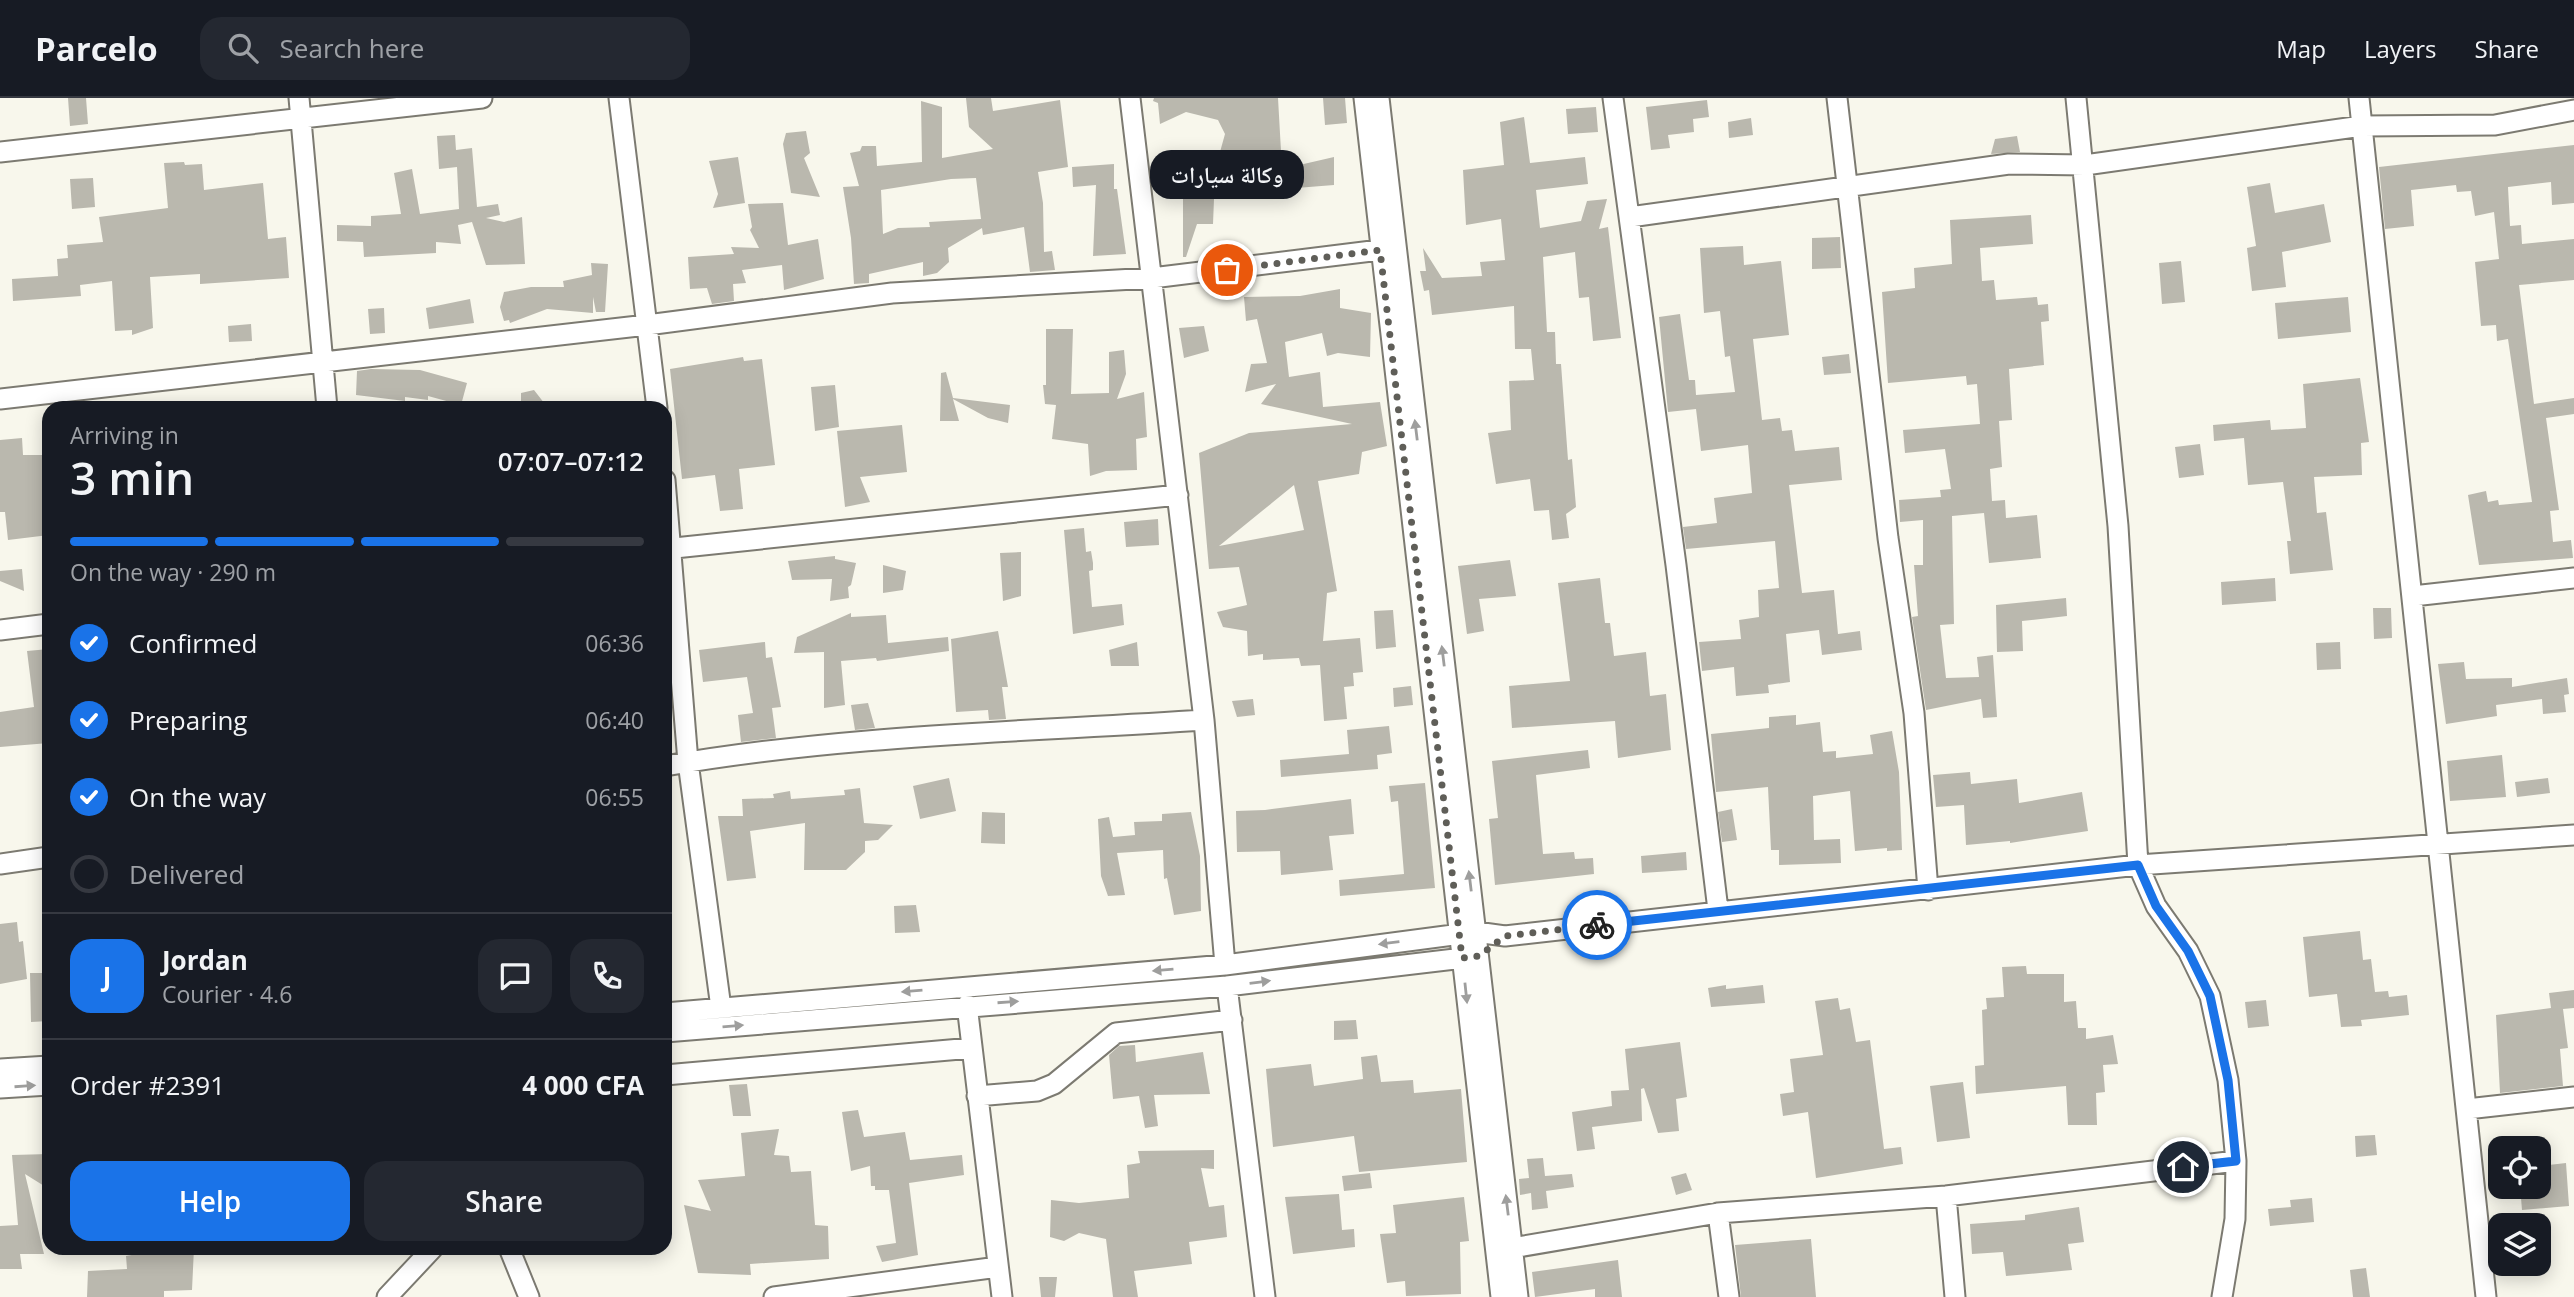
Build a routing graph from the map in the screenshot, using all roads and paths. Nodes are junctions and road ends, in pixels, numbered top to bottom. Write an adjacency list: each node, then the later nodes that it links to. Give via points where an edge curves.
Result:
1 (481, 98): 10 (street)
2 (619, 98): 19 (street)
3 (1130, 98): 18 (street)
4 (1364, 98): 17 (street)
5 (1379, 98): 41 (street, one-way to 5)
6 (1613, 98): 16 (street)
7 (1837, 98): 15 (street)
8 (2076, 98): 14 (street)
9 (2359, 98): 12 (street)
10 (300, 108): 13 (street); 20 (street)
11 (2574, 110): 12 (street, via 2495,125)
12 (2362, 126): 14 (street); 28 (street)
13 (0, 152)
14 (2085, 165): 15 (street, via 2009,164); 38 (street, via 2118,526)
15 (1847, 186): 16 (street); 39 (street, via 1888,538 1914,713)
16 (1630, 217): 40 (street)
17 (1380, 250): 18 (street); 41 (street)
18 (1152, 278): 19 (street, via 892,293); 24 (street)
19 (647, 325): 20 (street); 23 (street)
20 (322, 363): 21 (street); 22 (street)
21 (0, 399)
22 (326, 401)
23 (656, 401)
24 (1178, 495): 25 (street); 31 (street)
25 (672, 549)
26 (2574, 578): 28 (street)
27 (672, 583): 32 (street)
28 (2413, 596): 35 (street)
29 (42, 625): 30 (street)
30 (0, 630)
31 (1204, 720): 32 (street, via 860,741); 44 (street)
32 (688, 762): 33 (street); 47 (street)
33 (672, 765)
34 (2574, 835): 35 (street)
35 (2439, 846): 38 (street); 59 (street)
36 (42, 858): 37 (street)
37 (0, 864)
38 (2138, 865): 39 (street); 60 (street, via 2156,906 2188,951 2210,996 2228,1080)
39 (1928, 890): 40 (street)
40 (1718, 910): 42 (street)
41 (1468, 933): 42 (street); 43 (street); 44 (street, one-way to 44)
42 (1505, 936): 43 (street)
43 (1471, 957): 45 (street, one-way to 43); 63 (street, one-way to 43); 72 (street, one-way to 72)
44 (1225, 965): 47 (street, one-way to 47)
45 (1227, 986): 46 (street, one-way to 45); 49 (street)
46 (967, 1005): 50 (street, one-way to 46); 51 (street)
47 (721, 1008): 48 (street)
48 (672, 1012)
49 (1232, 1020): 57 (street, via 1116,1033 1054,1084); 71 (street)
50 (672, 1031)
51 (972, 1048): 54 (street); 57 (street)
52 (42, 1066): 53 (street)
53 (0, 1069)
54 (672, 1073)
55 (42, 1085): 56 (street, one-way to 55)
56 (0, 1088)
57 (978, 1096): 66 (street)
58 (2574, 1097): 59 (street)
59 (2467, 1109): 77 (street)
60 (2236, 1161): 61 (street); 76 (street, via 2235,1219)
61 (1946, 1196): 62 (street); 75 (street)
62 (1718, 1213): 63 (street); 74 (street)
63 (1512, 1248): 73 (street)
64 (426, 1255): 67 (street)
65 (512, 1255): 68 (street)
66 (998, 1268): 69 (street); 70 (street)
67 (387, 1297)
68 (529, 1297)
69 (774, 1297)
70 (1002, 1297)
71 (1265, 1297)
72 (1501, 1297)
73 (1518, 1297)
74 (1730, 1297)
75 (1955, 1297)
76 (2222, 1297)
77 (2486, 1297)

